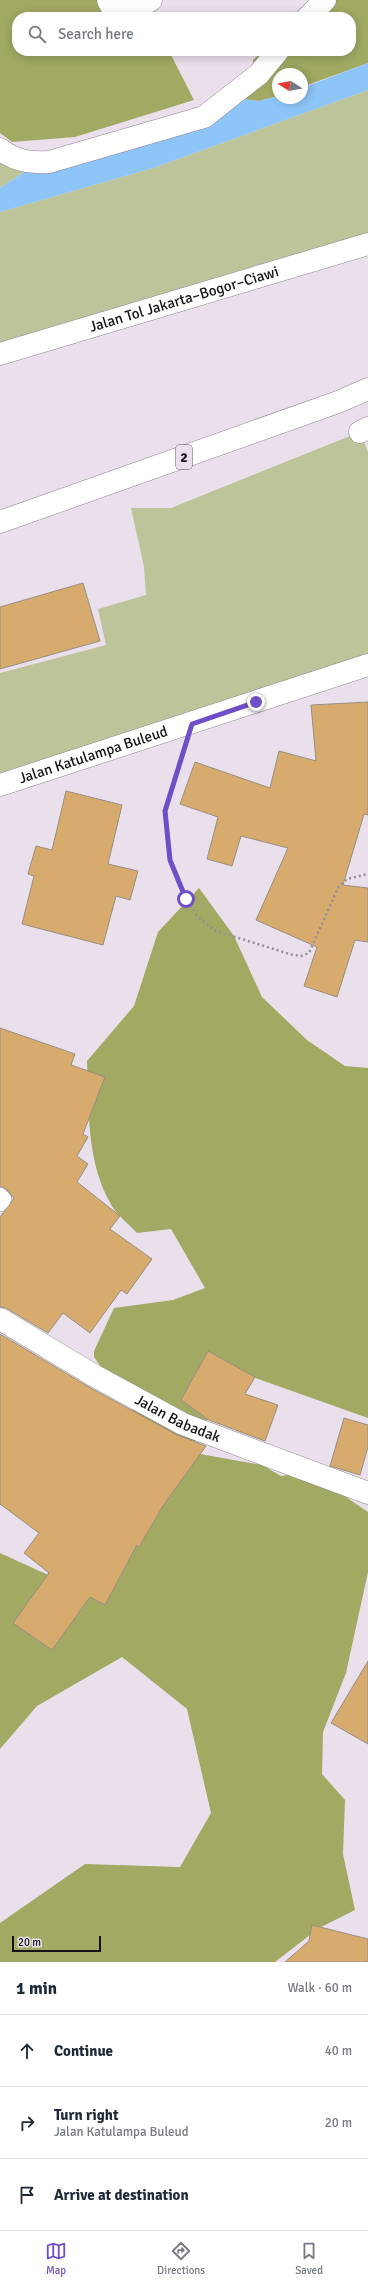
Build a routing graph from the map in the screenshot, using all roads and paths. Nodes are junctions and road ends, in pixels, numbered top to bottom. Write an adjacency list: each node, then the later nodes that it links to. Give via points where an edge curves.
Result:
1 (108, 0): 2 (main road, via 112,6 124,11 135,9)
2 (151, 0)
3 (325, 0): 4 (main road)
4 (313, 12)
5 (274, 56): 6 (main road, via 259,74 204,117 49,162 23,162)
6 (0, 149)
7 (368, 244): 8 (main road, Jalan Tol Jakarta–Bogor–Ciawi)
8 (0, 354)
9 (368, 389): 10 (main road, 2, via 338,402)
10 (0, 522)
11 (368, 665): 12 (main road, Jalan Katulampa Buleud)
12 (192, 724): 13 (main road, Jalan Katulampa Buleud); 14 (path, via 165,811 170,860 186,899 198,917 216,931 301,956 309,953 314,947 340,886 348,879)
13 (0, 785)
14 (368, 874)
15 (0, 1196): 16 (lane, via 4,1199)
16 (0, 1204)
17 (0, 1319): 18 (main road, Jalan Babadak, via 95,1376 183,1424)
18 (368, 1493)

